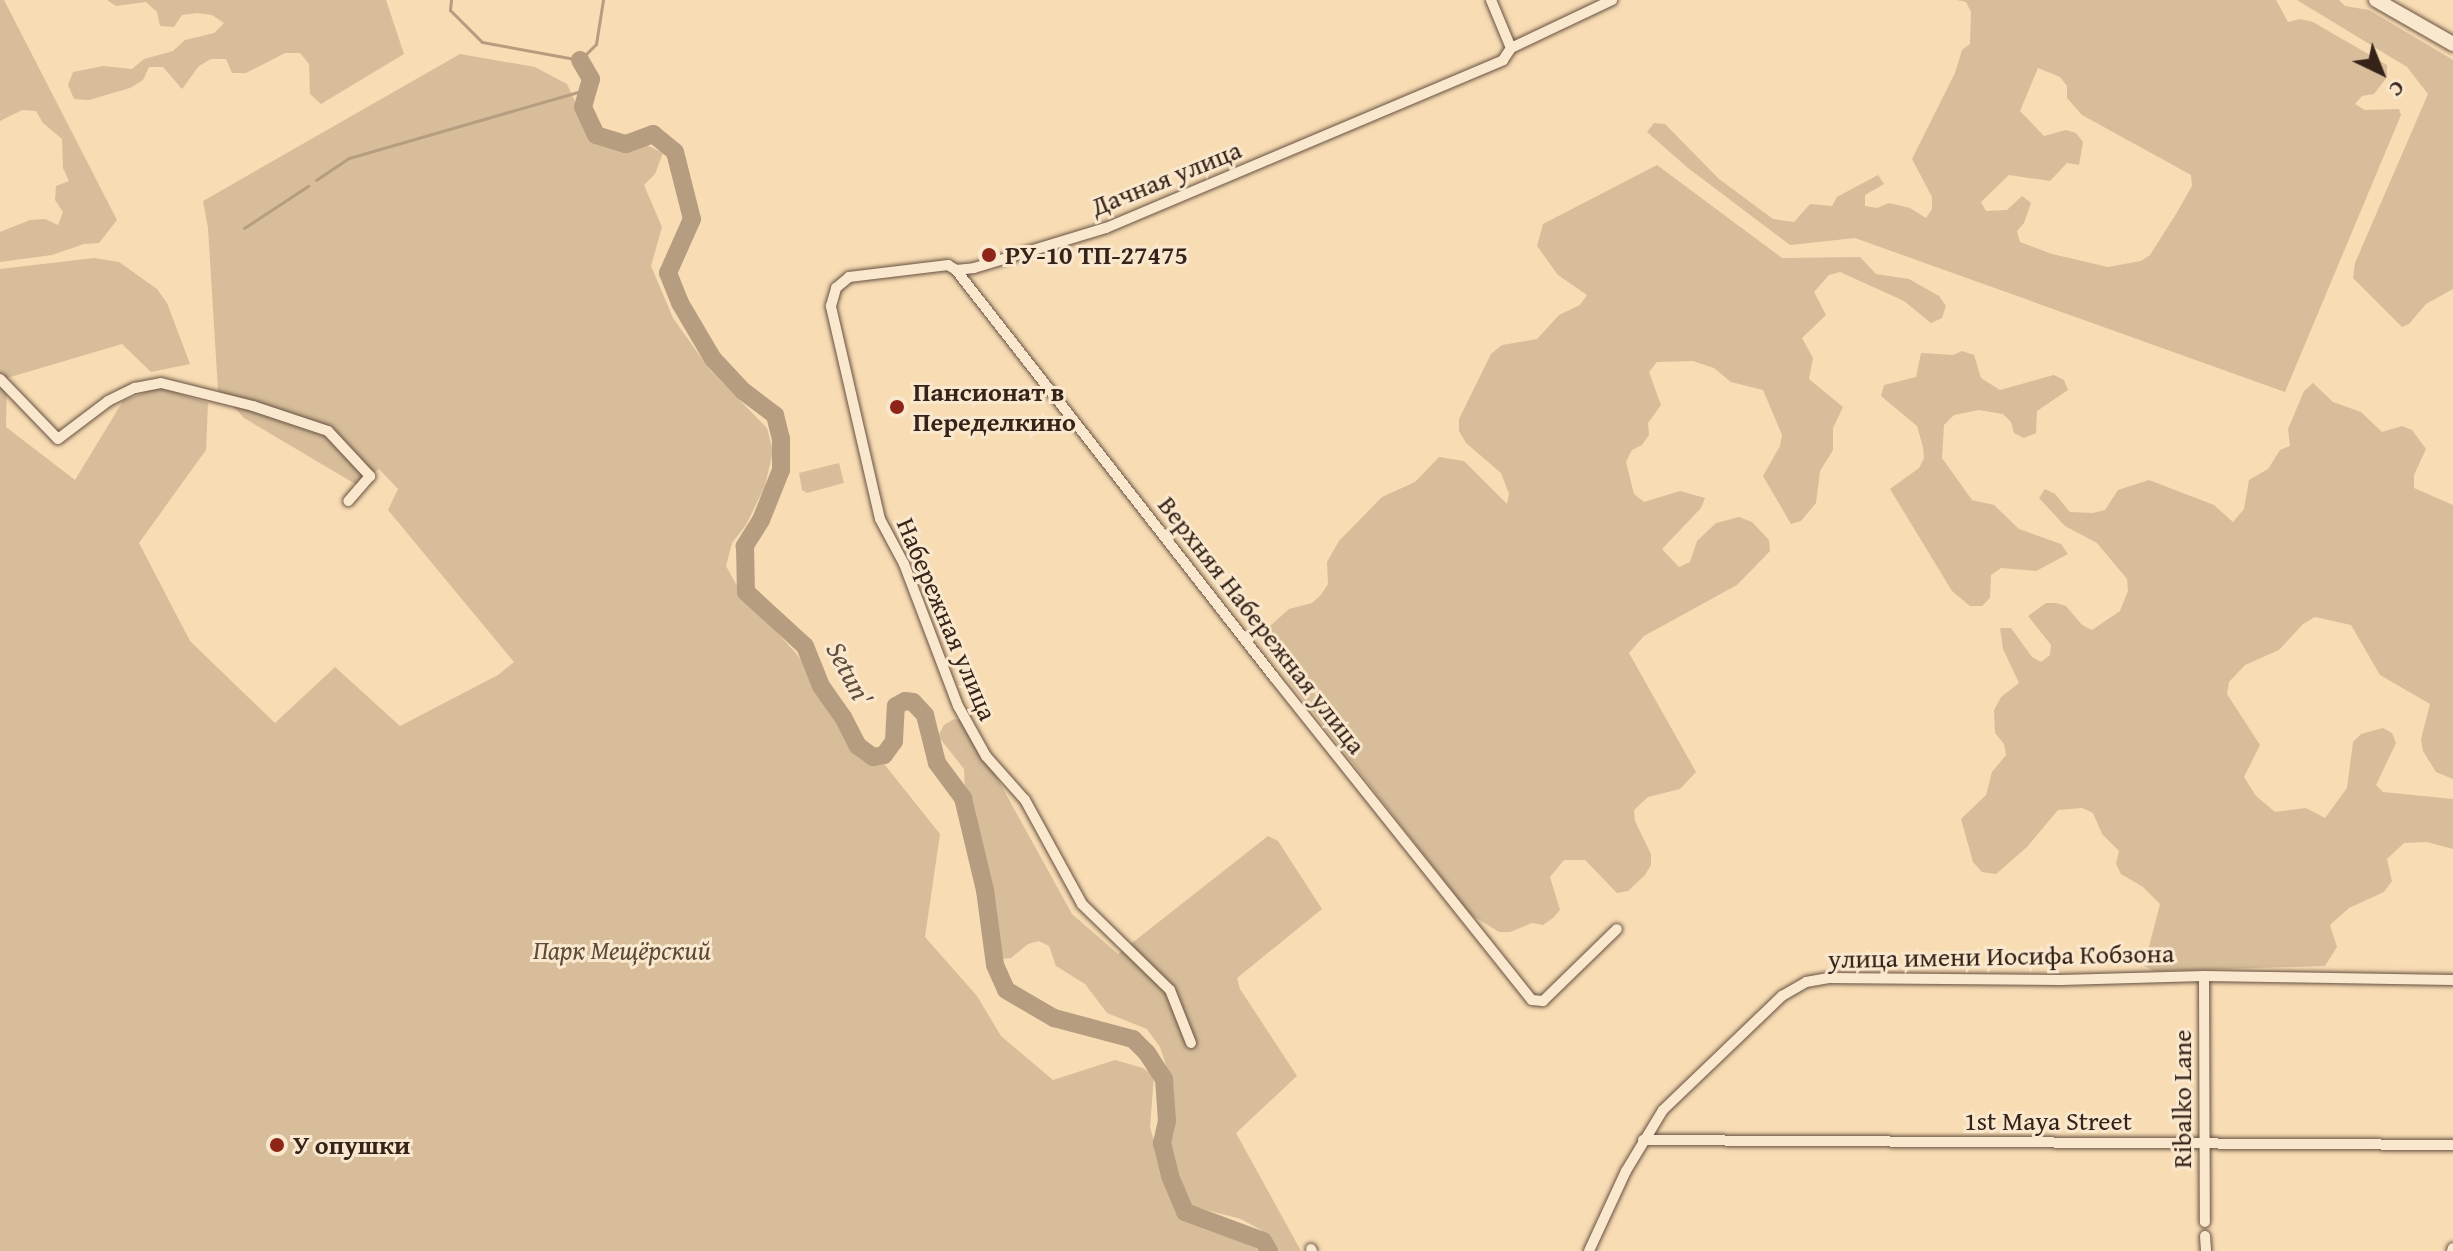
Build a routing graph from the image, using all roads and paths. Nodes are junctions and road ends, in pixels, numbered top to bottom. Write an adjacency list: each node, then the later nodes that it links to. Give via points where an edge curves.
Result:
1 (1491, 0): 5 (street)
2 (1612, 0): 5 (street)
3 (2376, 0): 4 (main road)
4 (2453, 44)
5 (1511, 48): 6 (street, Дачная улица, via 1503,60 1106,228)
6 (956, 270): 7 (street, Дачная улица, via 948,265 849,277); 10 (street, Верхняя Набережная улица, via 1537,1003)
7 (836, 288): 13 (street, Набережная улица, via 831,306 880,519 904,564 958,706 986,756 1025,800 1082,904 1170,990)
8 (0, 379): 9 (street, via 58,439 108,401 161,383 328,431 370,476)
9 (348, 501)
10 (1617, 929)
11 (2204, 976): 12 (street, улица имени Иосифа Кобзона); 14 (street, улица имени Иосифа Кобзона, via 1806,982 1782,996 1676,1095); 15 (street, Ribalko Lane)
12 (2453, 980)
13 (1191, 1043)
14 (1643, 1140): 15 (street, 1st Maya Street); 19 (street, улица имени Иосифа Кобзона)
15 (2203, 1144): 16 (street, 1st Maya Street); 17 (street, Ribalko Lane)
16 (2453, 1145)
17 (2205, 1222)
18 (2205, 1236): 20 (street)
19 (1589, 1251)
20 (2206, 1251)

